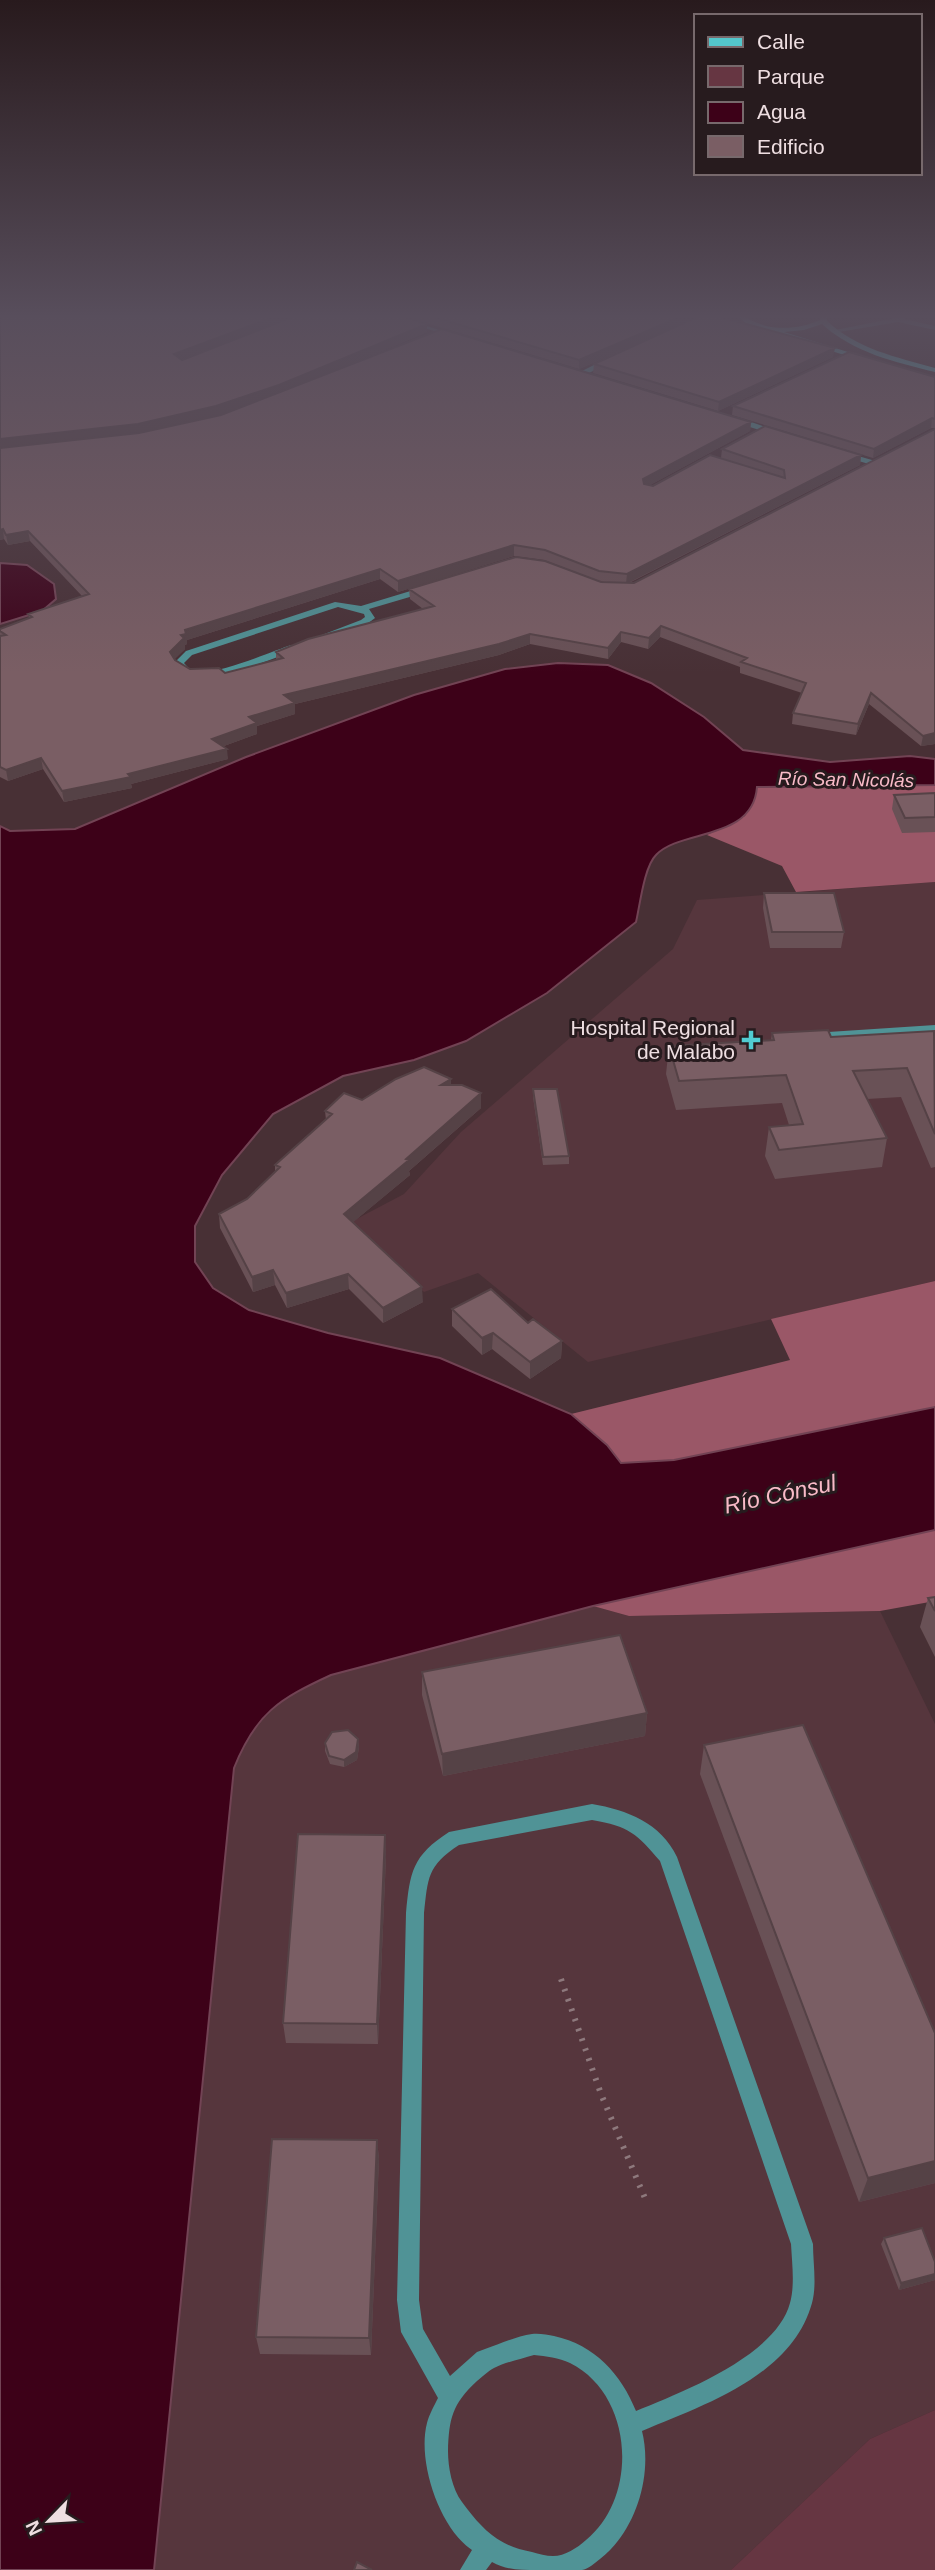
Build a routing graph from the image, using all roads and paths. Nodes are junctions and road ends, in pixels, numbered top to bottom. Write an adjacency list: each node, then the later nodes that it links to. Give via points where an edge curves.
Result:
1 (781, 434): 2 (street)
2 (790, 437)
3 (839, 452): 5 (street)
4 (888, 457): 5 (street)
5 (876, 464): 6 (street)
6 (864, 470)
7 (442, 584): 8 (street)
8 (361, 608): 9 (street, via 370,618); 10 (street, via 338,604 189,653 179,663 188,673 209,675)
9 (313, 640)
10 (300, 645)
11 (935, 1029): 12 (street)
12 (802, 1037)
13 (561, 1979): 14 (path, via 601,2095)
14 (647, 2203)
15 (449, 2396): 16 (street, via 485,2357 508,2347 534,2344 582,2358 620,2398); 16 (street, via 412,2332 408,2300 419,1876 435,1851 455,1838 592,1812 617,1816 645,1830 668,1857 802,2244 800,2304 789,2329 767,2354 699,2395); 17 (street, via 435,2451 438,2480 448,2509)
16 (631, 2425): 17 (street, via 634,2483 609,2536 589,2554 564,2566 537,2570)
17 (479, 2561)

